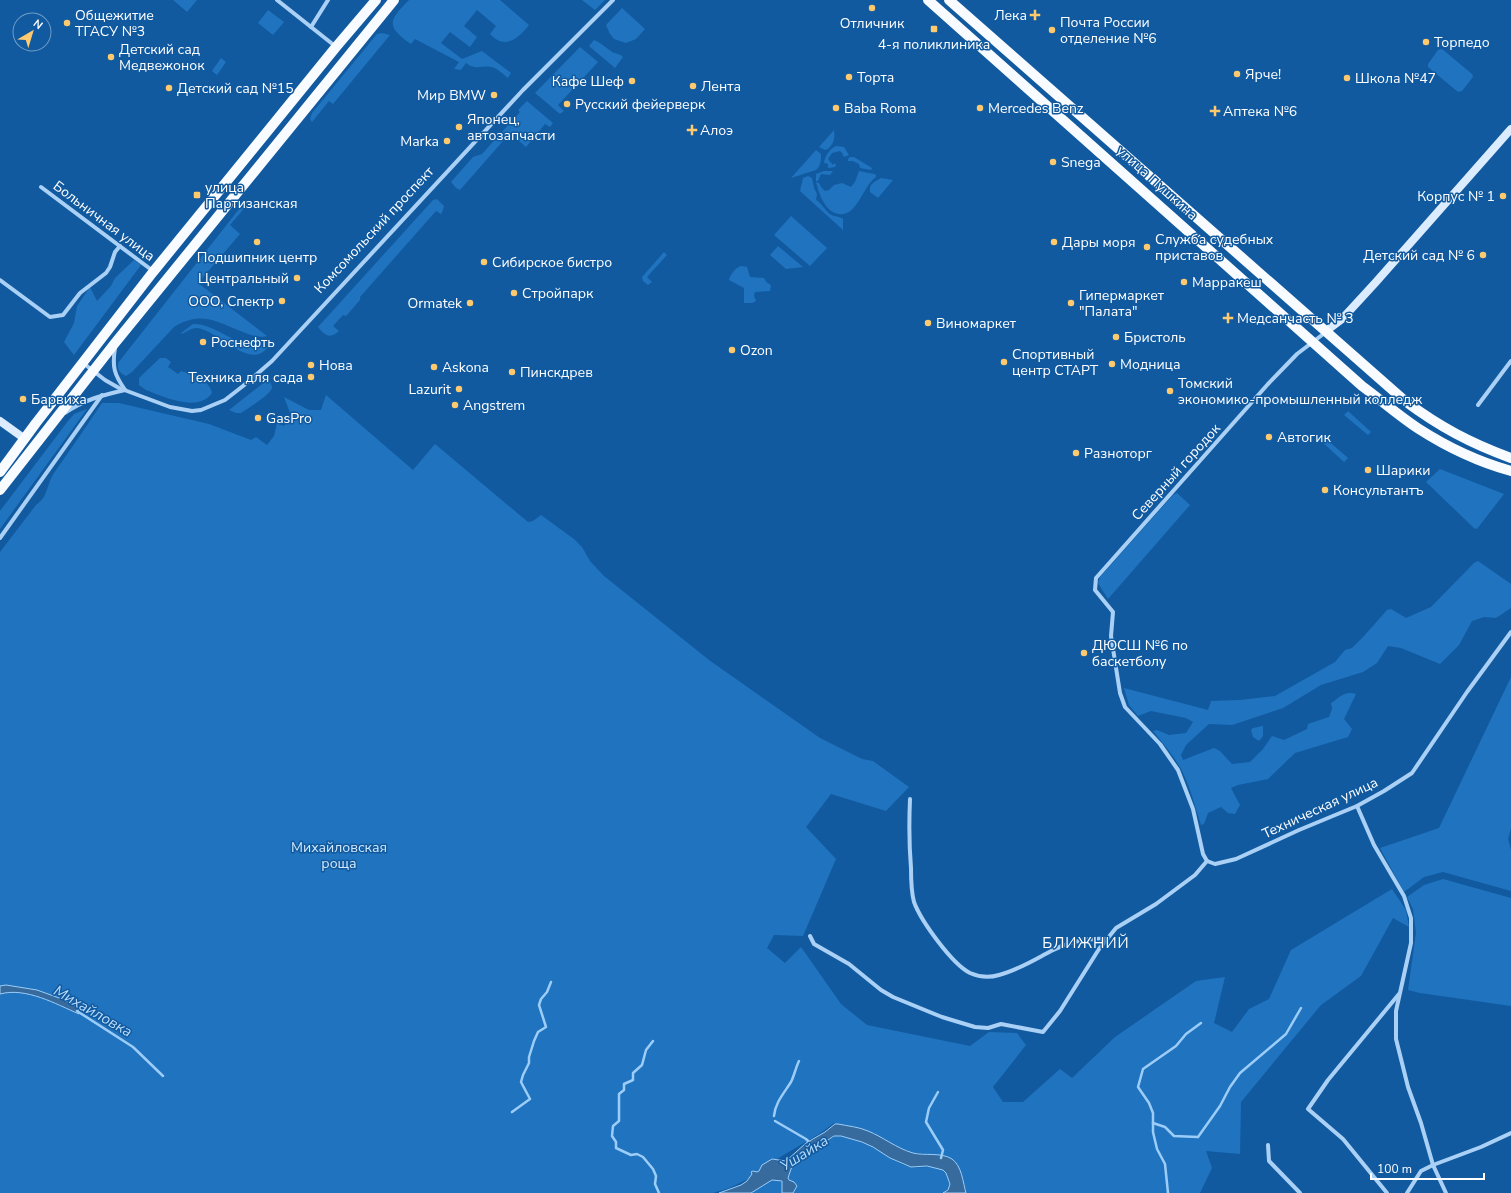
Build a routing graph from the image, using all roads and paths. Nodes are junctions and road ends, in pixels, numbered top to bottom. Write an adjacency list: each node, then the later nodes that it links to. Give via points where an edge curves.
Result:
1 (277, 0): 9 (street)
2 (328, 0): 9 (street)
3 (366, 0): 10 (main road)
4 (376, 0): 10 (main road)
5 (614, 0): 22 (street, Комсомольский проспект, via 523,90 272,361 243,386 216,405 192,411 170,407)
6 (928, 0): 17 (main road, улица Пушкина)
7 (949, 0): 16 (main road, улица Пушкина)
8 (393, 1): 18 (main road)
9 (311, 27): 10 (street)
10 (336, 46): 14 (main road)
11 (1511, 129): 16 (street, via 1376,282 1342,319)
12 (41, 187): 13 (street, Больничная улица)
13 (120, 246): 14 (street, Больничная улица); 15 (street, via 106,273 80,293 63,315 50,316)
14 (154, 272): 20 (main road)
15 (0, 280)
16 (1326, 331): 17 (street, Северный городок); 29 (main road, улица Пушкина, via 1405,401 1427,417 1460,437)
17 (1314, 342): 30 (main road, улица Пушкина, via 1362,386 1419,429 1454,448); 37 (street, Северный городок, via 1297,354 1268,384 1096,578 1095,590 1113,612 1111,636 1120,693 1125,707 1160,744 1178,770 1191,803)
18 (115, 343): 21 (main road); 22 (street, via 113,369)
19 (1511, 361): 24 (street)
20 (83, 363): 21 (street, Комсомольский проспект); 27 (main road)
21 (93, 371): 22 (street, Комсомольский проспект, via 112,385); 25 (main road)
22 (125, 390): 23 (street)
23 (102, 395): 25 (street, via 75,406); 33 (street)
24 (1478, 405)
25 (56, 419): 28 (main road)
26 (0, 421): 27 (street)
27 (25, 439): 28 (main road); 31 (main road)
28 (35, 446): 32 (main road)
29 (1511, 458)
30 (1511, 471)
31 (0, 472)
32 (0, 490)
33 (0, 538)
34 (1511, 632): 36 (street, Техническая улица, via 1412,773)
35 (910, 798): 39 (street, via 909,840 914,902 934,936 959,966 986,978 999,976 1078,941)
36 (1357, 806): 37 (street, Техническая улица, via 1236,859 1215,864); 40 (street, via 1374,845 1404,896 1411,918 1411,942)
37 (1207, 861): 39 (street, via 1195,875 1156,904 1116,928)
38 (810, 936): 39 (street, via 814,944 849,964 893,997 975,1027 988,1028 1001,1024 1044,1032 1060,1012)
39 (1107, 939)
40 (1400, 992): 43 (street, via 1395,1019 1396,1038); 45 (street, via 1328,1080 1308,1109 1343,1139)
41 (1511, 1133): 43 (street)
42 (1268, 1145): 44 (street, via 1269,1161)
43 (1432, 1165): 46 (street, via 1421,1171); 47 (street)
44 (1300, 1193)
45 (1387, 1193)
46 (1407, 1193)
47 (1446, 1193)

